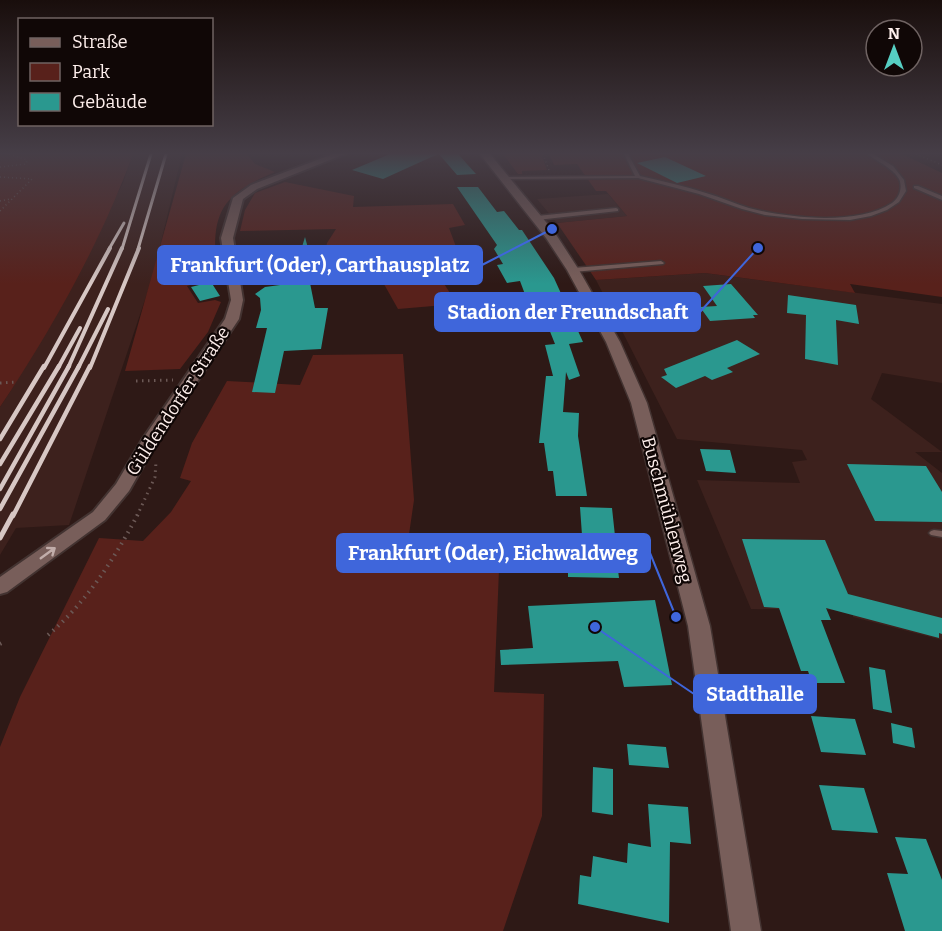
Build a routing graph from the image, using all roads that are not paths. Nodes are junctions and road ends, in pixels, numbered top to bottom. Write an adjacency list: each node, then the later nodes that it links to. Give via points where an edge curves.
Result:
1 (239, 197): 9 (street, Güldendorfer Straße, one-way to 1, via 99,516 123,487 232,319 237,300 227,238)
2 (519, 197): 6 (street, Buschmühlenweg)
3 (716, 197): 4 (lane, via 756,211 791,216 859,218)
4 (905, 205)
5 (616, 210): 6 (lane)
6 (537, 218): 8 (street, Buschmühlenweg)
7 (661, 263): 8 (lane)
8 (573, 270): 10 (street, Buschmühlenweg, via 613,342 639,403 699,626)
9 (0, 587)
10 (746, 931)

